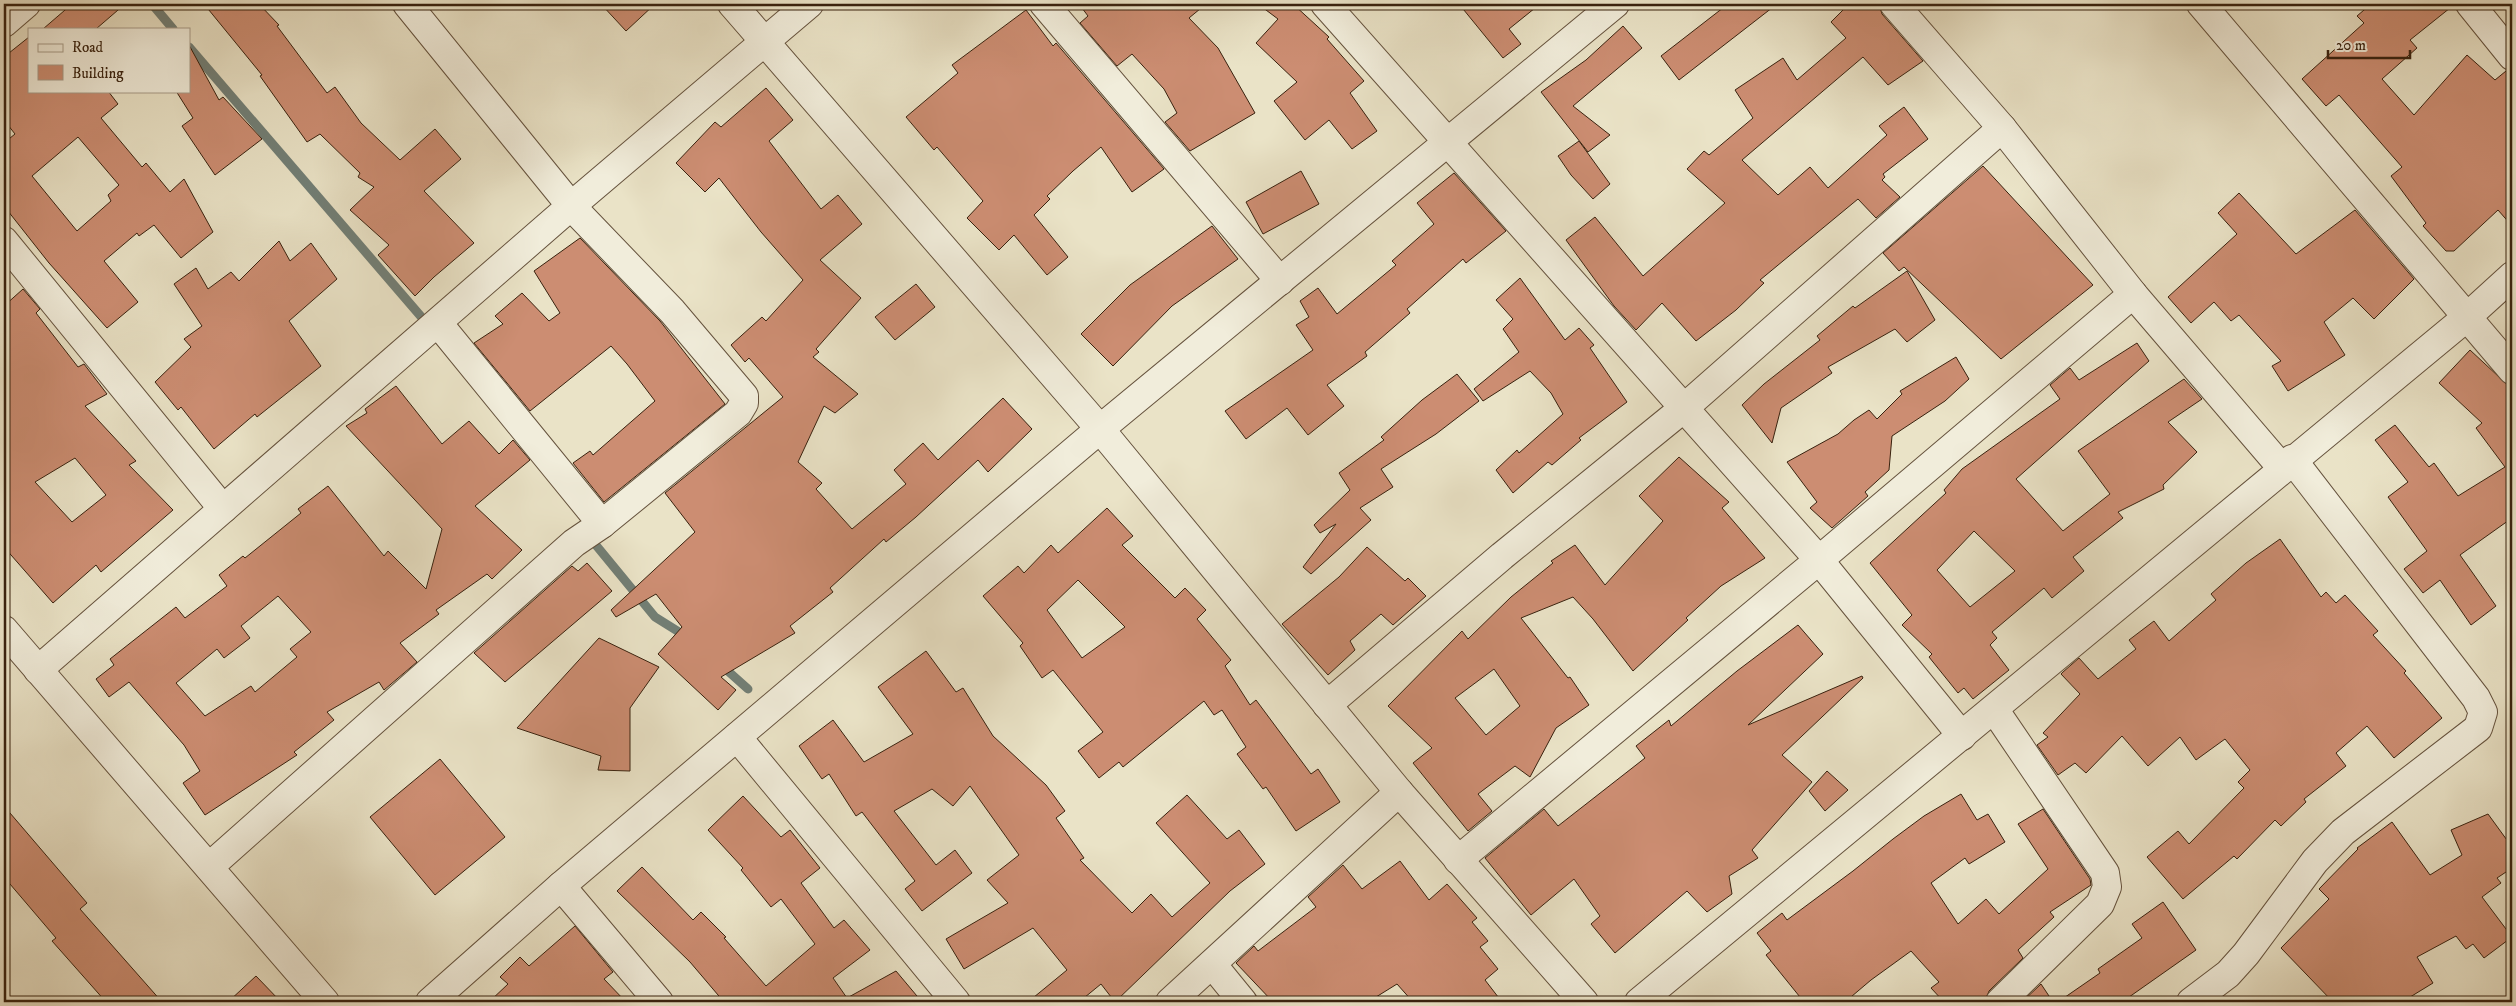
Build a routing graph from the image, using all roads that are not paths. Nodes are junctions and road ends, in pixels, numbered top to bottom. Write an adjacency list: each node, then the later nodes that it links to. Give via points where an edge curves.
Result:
1 (26, 4): 11 (street)
2 (407, 4): 16 (street)
3 (732, 4): 12 (street)
4 (809, 4): 12 (street)
5 (1044, 4): 19 (street)
6 (1325, 4): 15 (street)
7 (1894, 4): 14 (street)
8 (2201, 4): 21 (street)
9 (2470, 4): 13 (street)
10 (1599, 9): 15 (street)
11 (4, 23)
12 (764, 41): 16 (street); 25 (street)
13 (2512, 56)
14 (2002, 128): 20 (street); 24 (street)
15 (1448, 141): 19 (street); 24 (street)
16 (572, 206): 22 (street); 28 (street, via 672,311 744,396 744,404 738,412)
17 (4, 241): 27 (street)
18 (2512, 276): 21 (street)
19 (1280, 281): 25 (street)
20 (2133, 294): 26 (street); 29 (street)
21 (2466, 317): 23 (street); 26 (street)
22 (438, 323): 27 (street); 28 (street)
23 (2512, 370)
24 (1684, 408): 29 (street); 32 (street, via 1502,556)
25 (1100, 429): 32 (street); 35 (street)
26 (2287, 463): 33 (street); 50 (street, via 2476,698 2483,712 2478,728 2343,832 2314,862 2246,954 2228,974)
27 (223, 509): 31 (street)
28 (602, 524): 38 (street, via 574,544)
29 (1819, 560): 34 (street); 37 (street)
30 (4, 630): 31 (street)
31 (38, 670): 38 (street)
32 (1327, 706): 36 (street)
33 (1994, 709): 34 (street); 49 (street, via 2105,873 2107,887 2100,904)
34 (1962, 736): 48 (street)
35 (738, 737): 39 (street); 44 (street)
36 (1399, 792): 37 (street); 40 (street)
37 (1458, 860): 47 (street)
38 (208, 867): 41 (street)
39 (561, 886): 42 (street); 43 (street)
40 (1212, 964): 45 (street); 46 (street)
41 (325, 1002)
42 (430, 1002)
43 (659, 1002)
44 (956, 1002)
45 (1170, 1002)
46 (1244, 1002)
47 (1584, 1002)
48 (1639, 1002)
49 (2000, 1002)
50 (2191, 1002)

